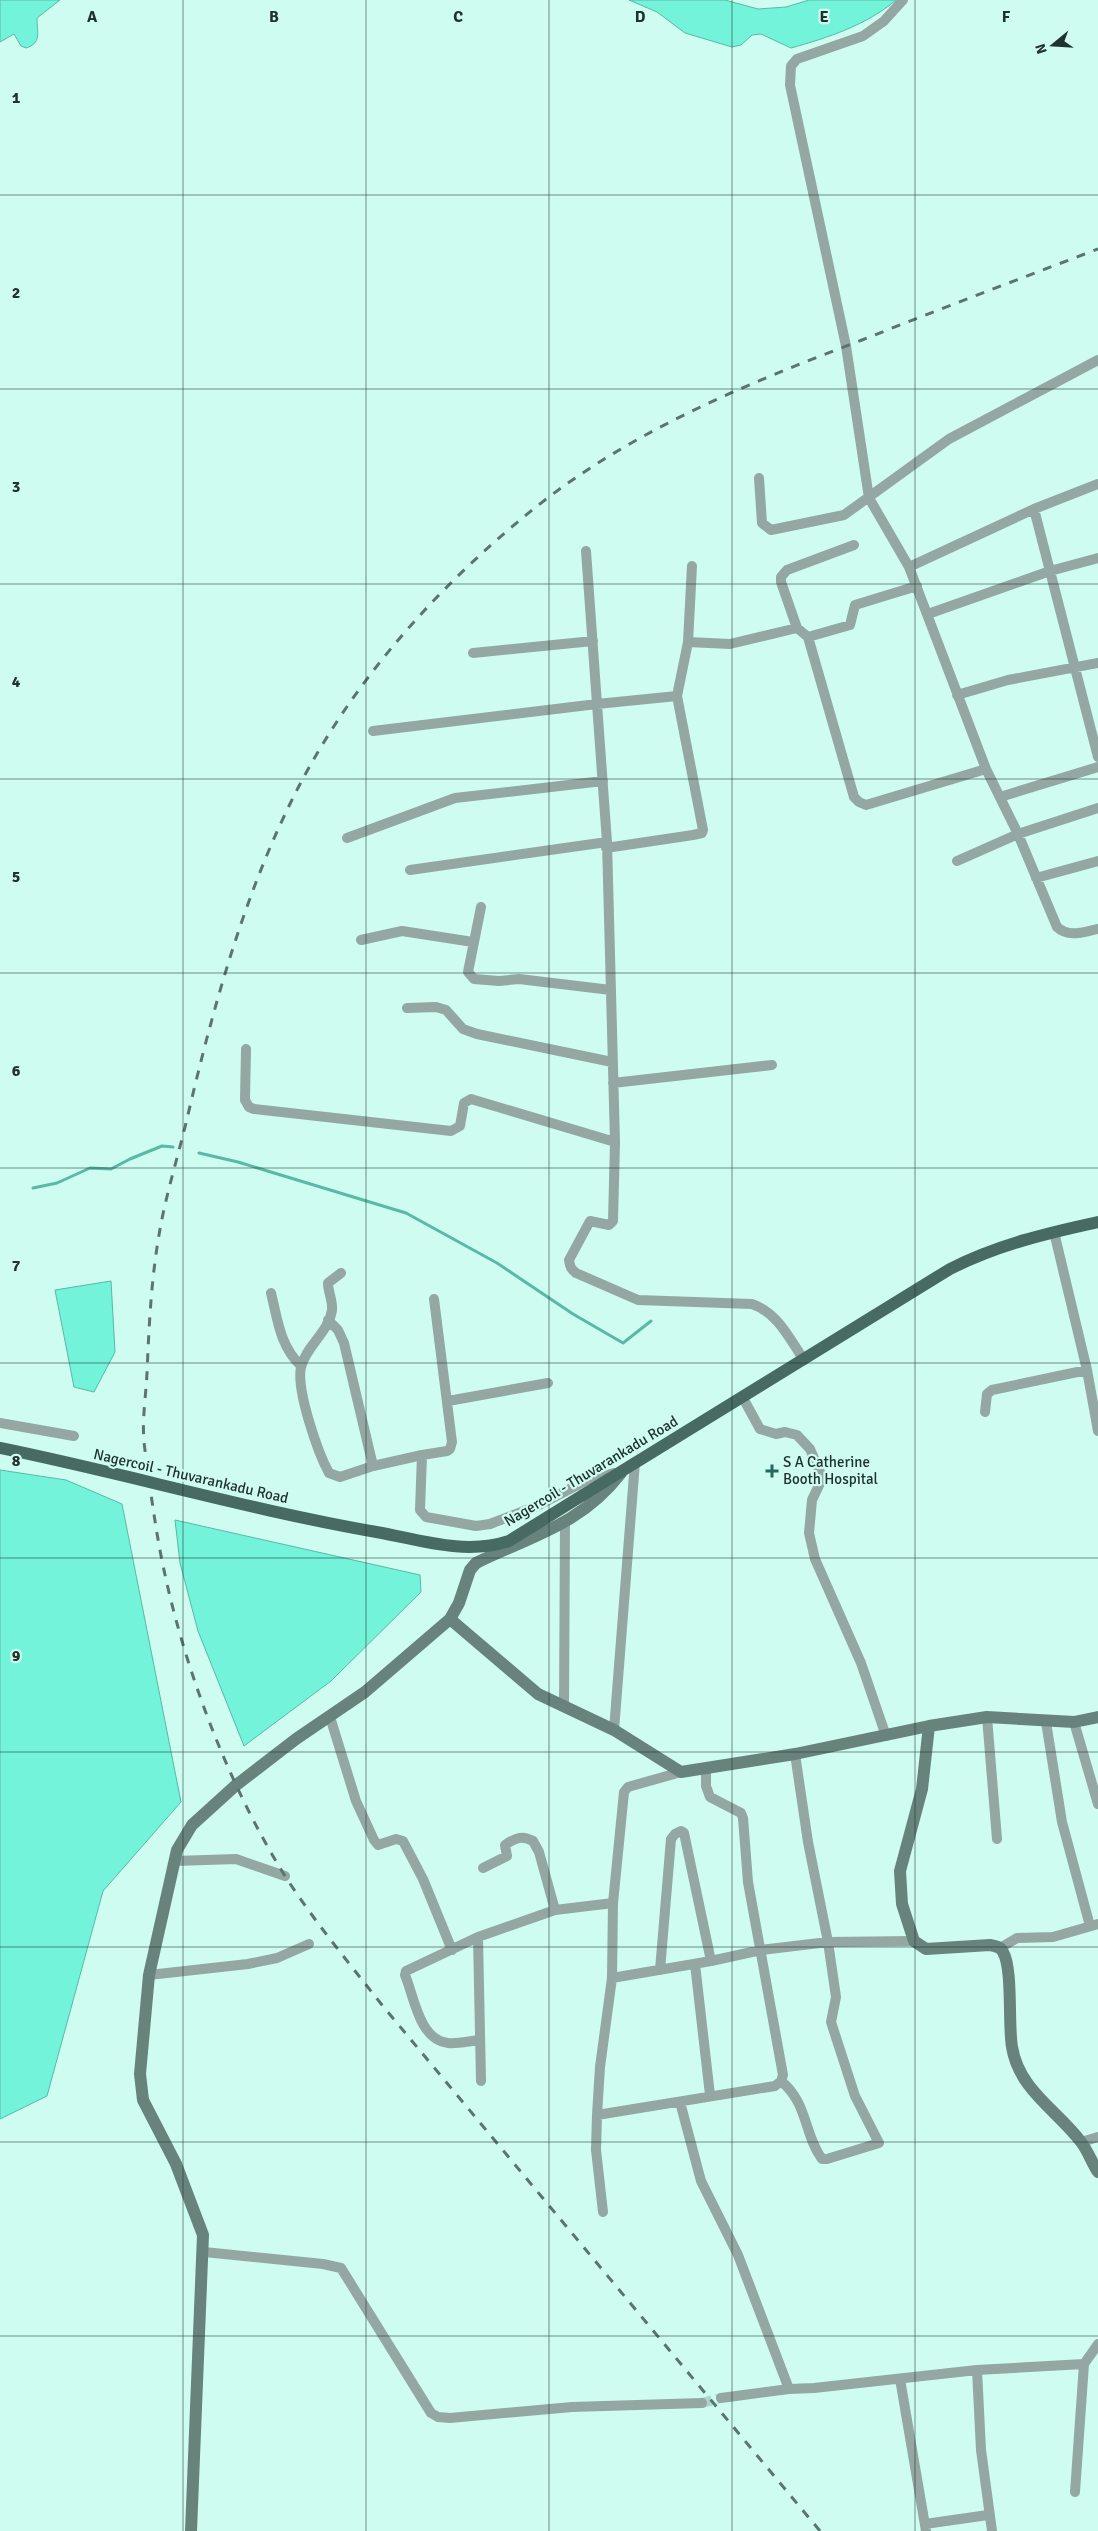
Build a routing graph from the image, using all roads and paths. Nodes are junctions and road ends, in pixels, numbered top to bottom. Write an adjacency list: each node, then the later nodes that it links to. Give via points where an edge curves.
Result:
1 (903, 0): 5 (street, via 884,21 863,36 797,60 791,66 790,74 846,346)
2 (1098, 360): 5 (street, via 949,439)
3 (759, 478): 5 (street, via 762,523 771,530 844,515)
4 (1098, 484): 6 (street)
5 (869, 498): 11 (street)
6 (1034, 510): 11 (street); 12 (street)
7 (854, 545): 15 (street, via 787,570 782,575 781,582)
8 (586, 551): 17 (street)
9 (1098, 558): 12 (street)
10 (692, 566): 18 (street)
11 (908, 567): 13 (street)
12 (1050, 571): 14 (street); 21 (street)
13 (917, 586): 14 (street); 16 (street, via 855,605 850,625)
14 (928, 614): 23 (street)
15 (797, 628): 16 (street); 18 (street, via 730,644)
16 (808, 637): 28 (street, via 854,797 859,802 866,804)
17 (593, 640): 19 (street); 24 (street)
18 (688, 642): 22 (street)
19 (474, 653)
20 (1098, 663): 21 (street)
21 (1074, 668): 23 (street, via 1008,680); 26 (street)
22 (676, 696): 24 (street); 34 (street, via 704,827 702,833)
23 (957, 696): 28 (street)
24 (597, 704): 25 (street); 29 (street)
25 (373, 731)
26 (1098, 756)
27 (1098, 768): 30 (street)
28 (986, 769): 30 (street)
29 (603, 781): 33 (street, via 455,798); 34 (street)
30 (1000, 797): 32 (street)
31 (1098, 808): 32 (street)
32 (1018, 834): 35 (street); 38 (street)
33 (347, 838)
34 (607, 845): 37 (street); 43 (street)
35 (957, 861)
36 (1098, 861): 38 (street)
37 (410, 870)
38 (1036, 878): 40 (street, via 1057,927 1063,933)
39 (481, 906): 42 (street)
40 (1098, 929)
41 (361, 940): 42 (street, via 402,931)
42 (473, 942): 43 (street, via 468,972 474,979 519,979)
43 (610, 990): 46 (street)
44 (407, 1008): 46 (street, via 436,1007 446,1010 463,1029 477,1034)
45 (246, 1049): 49 (street, via 245,1100 254,1109 451,1131 460,1126 464,1103 471,1099)
46 (612, 1062): 48 (street)
47 (772, 1065): 48 (street)
48 (613, 1083): 49 (street)
49 (615, 1142): 56 (street, via 613,1221 609,1225 590,1221 569,1260 571,1268 638,1300 752,1304 771,1313)
50 (1098, 1222): 51 (main road, Nagercoil - Thuvarankadu Road)
51 (1054, 1232): 56 (main road, Nagercoil - Thuvarankadu Road, via 985,1252 950,1269); 58 (street)
52 (342, 1273): 55 (street, via 328,1283 332,1305)
53 (271, 1293): 57 (street, via 284,1345)
54 (434, 1299): 61 (street)
55 (328, 1320): 57 (street); 69 (street, via 344,1343)
56 (804, 1360): 60 (main road, Nagercoil - Thuvarankadu Road)
57 (301, 1366): 69 (street, via 306,1410 329,1473 340,1477)
58 (1087, 1370): 62 (street, via 992,1390 987,1394); 64 (street)
59 (548, 1383): 61 (street)
60 (743, 1398): 68 (main road, Nagercoil - Thuvarankadu Road); 81 (street, via 765,1433 797,1435 810,1450 820,1472 821,1481 812,1500 808,1533 815,1559 861,1663)
61 (448, 1401): 67 (street, via 452,1446 447,1451)
62 (985, 1412)
63 (0, 1423): 65 (street)
64 (1098, 1431)
65 (74, 1436)
66 (0, 1448): 70 (main road, Nagercoil - Thuvarankadu Road, bridge, via 323,1523 466,1548 509,1541)
67 (422, 1456): 69 (street); 70 (street, via 422,1515 476,1526 505,1520 587,1480)
68 (635, 1462): 70 (main road, Nagercoil - Thuvarankadu Road); 80 (street)
69 (373, 1466)
70 (622, 1471): 71 (street, via 598,1499)
71 (565, 1521): 72 (street, via 476,1563 470,1570 460,1604); 73 (street)
72 (450, 1619): 73 (street, via 538,1694); 74 (street, via 365,1692)
73 (564, 1706): 80 (street)
74 (330, 1717): 87 (street, via 235,1786 192,1825 177,1850); 98 (street, via 356,1801 374,1840 378,1845 396,1839 403,1841 423,1879)
75 (987, 1717): 77 (street); 79 (street); 86 (street)
76 (1098, 1718): 78 (street)
77 (1046, 1722): 78 (street); 92 (street, via 1062,1822)
78 (1074, 1722): 85 (street)
79 (929, 1726): 81 (street); 94 (street, via 922,1789 900,1871 902,1904)
80 (614, 1730): 84 (street)
81 (886, 1736): 82 (street)
82 (795, 1754): 83 (street); 95 (street)
83 (706, 1769): 84 (street); 99 (street, via 710,1797 741,1813 743,1818 748,1882)
84 (681, 1772): 90 (street, via 624,1790)
85 (1098, 1804)
86 (997, 1840)
87 (175, 1862): 89 (street, via 236,1859); 103 (street)
88 (483, 1868): 91 (street, via 504,1859 507,1856 505,1845 512,1840 520,1837 533,1841)
89 (285, 1876)
90 (613, 1903): 91 (street); 104 (street)
91 (555, 1910): 93 (street)
92 (1094, 1925): 97 (street, via 1053,1937 1017,1938)
93 (478, 1936): 98 (street); 105 (street)
94 (914, 1941): 95 (street); 97 (street, via 926,1949 990,1945)
95 (828, 1942): 99 (street); 107 (street, via 836,1997 831,2022 855,2096 878,2143 822,2159 799,2103)
96 (310, 1944): 103 (street, via 277,1958 248,1964)
97 (1000, 1948): 112 (street, via 1006,1958 1012,2049 1020,2071 1035,2094)
98 (452, 1950): 105 (street, via 409,1968 405,1975 422,2023 430,2032 447,2043)
99 (761, 1950): 100 (street); 107 (street, via 783,2075)
100 (711, 1961): 101 (street); 102 (street, via 684,1833 681,1832 671,1839)
101 (695, 1964): 102 (street); 108 (street)
102 (660, 1970): 104 (street)
103 (149, 1975): 115 (street, via 141,2046 143,2100 176,2164 201,2227)
104 (612, 1978): 110 (street, via 600,2067)
105 (480, 2040): 106 (street)
106 (481, 2081)
107 (781, 2081): 108 (street, via 775,2086)
108 (710, 2095): 109 (street)
109 (680, 2102): 110 (street); 120 (street, via 701,2181 738,2255)
110 (598, 2115): 114 (street, via 596,2150)
111 (1098, 2137): 112 (street)
112 (1081, 2142): 113 (street)
113 (1098, 2172)
114 (603, 2212)
115 (204, 2252): 122 (street, via 341,2268 431,2413 438,2417 572,2407); 126 (street)
116 (1098, 2344): 117 (street)
117 (1084, 2364): 118 (street); 123 (street)
118 (977, 2370): 119 (street); 124 (street)
119 (900, 2379): 120 (street); 125 (street)
120 (789, 2389): 121 (street)
121 (721, 2398)
122 (702, 2403)
123 (1075, 2492)
124 (988, 2515): 125 (street); 127 (street)
125 (926, 2527)
126 (191, 2531)
127 (992, 2531)

